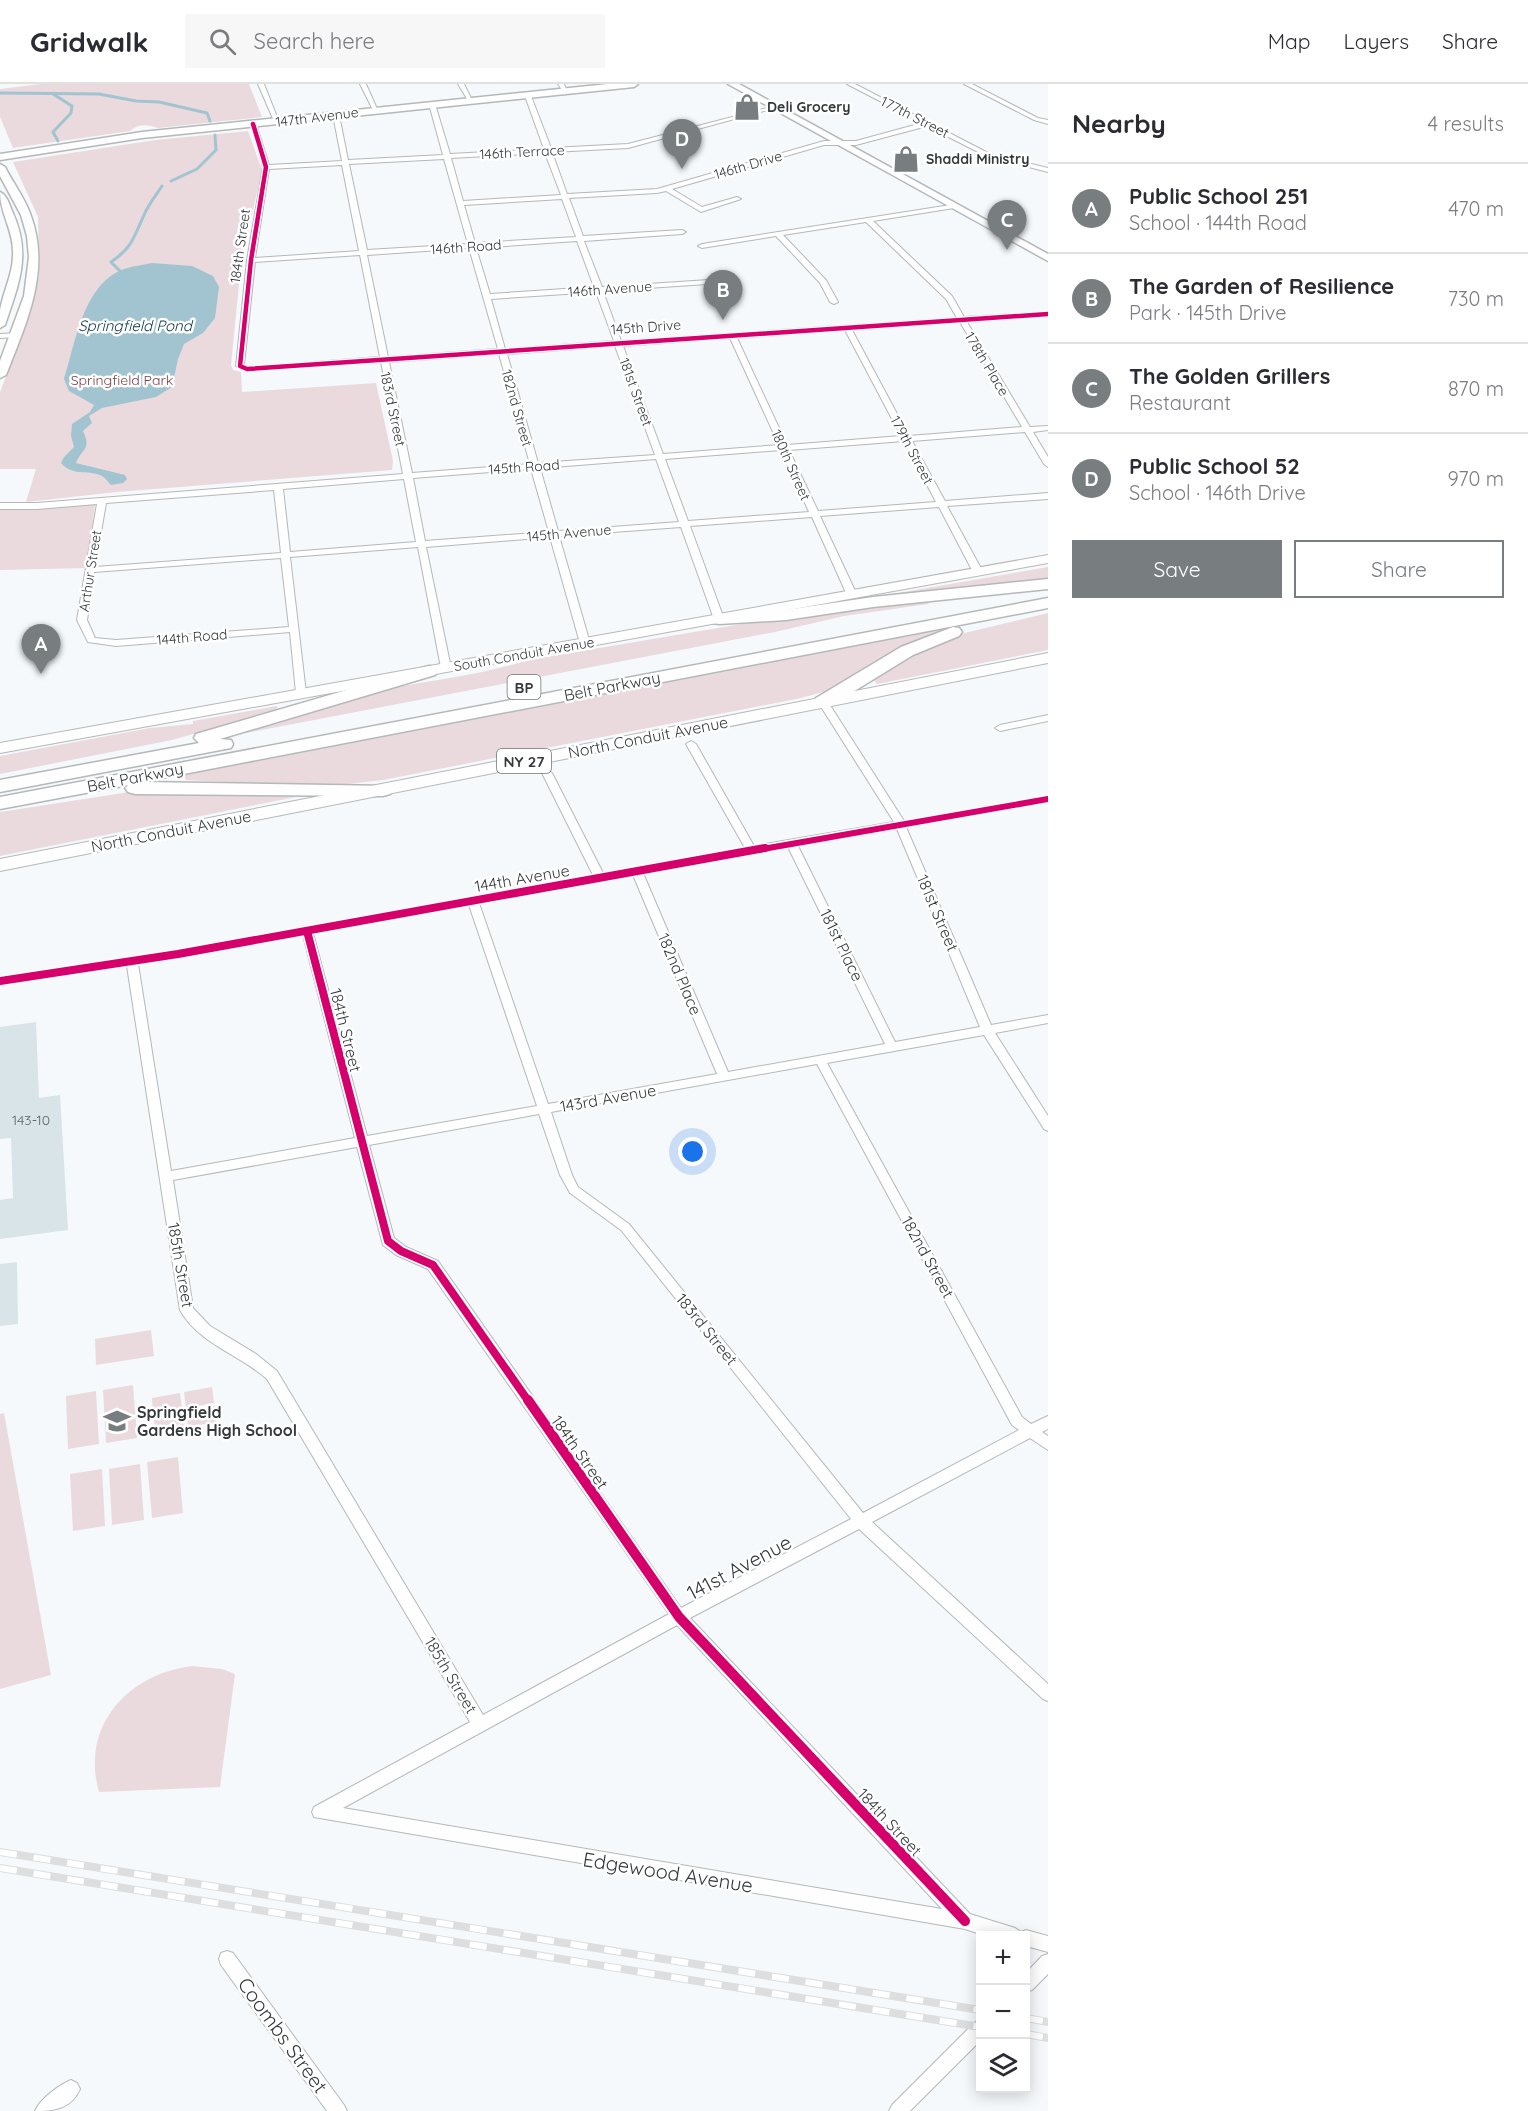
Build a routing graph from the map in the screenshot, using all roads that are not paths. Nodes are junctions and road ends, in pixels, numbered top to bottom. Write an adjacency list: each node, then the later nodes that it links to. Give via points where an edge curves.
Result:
1 (261, 84): 15 (street)
2 (363, 84): 13 (street)
3 (461, 84): 10 (street)
4 (634, 84): 8 (street, 147th Avenue)
5 (732, 84): 12 (street)
6 (850, 84): 18 (street, 177th Street)
7 (967, 84): 16 (street)
8 (564, 88): 9 (street, 147th Avenue)
9 (528, 96): 10 (street, 147th Avenue); 20 (street, 181st Street)
10 (471, 101): 11 (street, 147th Avenue)
11 (432, 104): 13 (street, 147th Avenue); 21 (street, 182nd Street)
12 (772, 107): 19 (street); 20 (street, 146th Terrace, via 628,146)
13 (376, 110): 14 (street, 147th Avenue)
14 (336, 115): 15 (street, 147th Avenue); 23 (street, 183rd Street)
15 (277, 121): 17 (street, 147th Avenue)
16 (1048, 122)
17 (253, 124): 22 (street, 147th Avenue, via 124,137); 25 (street, 184th Street)
18 (927, 124): 19 (street, 146th Drive, via 856,143); 26 (street, 177th Street, via 988,155)
19 (840, 143): 27 (street, 146th Drive, via 824,143); 32 (street)
20 (548, 150): 21 (street, 146th Terrace); 29 (street, 181st Street)
21 (447, 156): 23 (street, 146th Terrace); 31 (street, 182nd Street)
22 (0, 157)
23 (346, 163): 25 (street, 146th Terrace); 39 (street, 183rd Street)
24 (0, 166): 50 (street, via 27,217 35,254 33,289)
25 (266, 167): 41 (street, 184th Street)
26 (1048, 170)
27 (666, 189): 29 (street, 146th Drive); 30 (street, via 701,210)
28 (0, 195): 48 (street, via 18,251 17,272)
29 (565, 196): 31 (street, 146th Drive); 36 (street, 181st Street)
30 (737, 199)
31 (460, 203): 37 (street, 182nd Street)
32 (954, 206): 33 (street); 40 (street)
33 (868, 220): 35 (street); 47 (street, 178th Place, via 949,298)
34 (682, 232): 36 (street, 146th Road)
35 (778, 234): 38 (street); 44 (street, via 823,282)
36 (581, 240): 37 (street, 146th Road); 42 (street, 181st Street)
37 (472, 246): 39 (street, 146th Road); 43 (street, 182nd Street)
38 (702, 246)
39 (363, 253): 41 (street, 146th Road); 55 (street, 183rd Street)
40 (1048, 258)
41 (251, 260): 56 (street, 184th Street, via 240,366)
42 (599, 290): 43 (street, 146th Avenue); 45 (street, 146th Avenue, via 709,282); 53 (street, 181st Street)
43 (486, 297): 54 (street, 182nd Street)
44 (834, 302)
45 (722, 303)
46 (1048, 314): 47 (street, 145th Drive)
47 (961, 320): 49 (street, 145th Drive); 59 (street, 178th Place)
48 (0, 325)
49 (847, 327): 51 (street, 145th Drive); 60 (street, 179th Street)
50 (15, 335): 52 (street); 57 (street)
51 (732, 335): 53 (street, 145th Drive); 61 (street, 180th Street)
52 (0, 336)
53 (618, 343): 54 (street, 145th Drive); 62 (street, 181st Street)
54 (501, 351): 55 (street, 145th Drive); 64 (street, 182nd Street)
55 (383, 360): 56 (street, 145th Drive); 65 (street, 183rd Street)
56 (247, 369)
57 (0, 375)
58 (1048, 428): 59 (street, 145th Road)
59 (1026, 430): 60 (street, 145th Road); 63 (street, 178th Place)
60 (906, 438): 61 (street, 145th Road); 69 (street, 179th Street)
61 (783, 447): 62 (street, 145th Road); 71 (street, 180th Street)
62 (659, 456): 64 (street, 145th Road); 72 (street, 181st Street)
63 (1048, 464)
64 (534, 466): 65 (street, 145th Road); 73 (street, 182nd Street)
65 (407, 476): 66 (street, 145th Road); 74 (street, 183rd Street)
66 (278, 486): 68 (street, 145th Road); 75 (street)
67 (1048, 496): 69 (street, 145th Avenue)
68 (102, 500): 70 (street, 145th Road); 77 (street, Arthur Street)
69 (940, 505): 71 (street, 145th Avenue); 78 (street, 179th Street)
70 (0, 507)
71 (813, 514): 72 (street, 145th Avenue); 80 (street, 180th Street)
72 (684, 524): 73 (street, 145th Avenue); 83 (street, 181st Street)
73 (555, 535): 74 (street, 145th Avenue); 86 (street, 182nd Street)
74 (420, 545): 75 (street, 145th Avenue); 88 (street, 183rd Street)
75 (286, 555): 77 (street, 145th Avenue); 84 (street)
76 (1048, 559): 78 (main road, South Conduit Avenue)
77 (91, 570): 85 (street, Arthur Street, via 82,620)
78 (978, 572): 80 (main road, South Conduit Avenue)
79 (1048, 586): 83 (highway); 97 (highway, Belt Parkway / BP)
80 (852, 595): 83 (main road, South Conduit Avenue)
81 (1048, 603): 97 (highway, Belt Parkway / BP)
82 (1048, 608): 90 (highway, via 928,641)
83 (719, 619): 86 (main road, South Conduit Avenue)
84 (294, 629): 85 (street, 144th Road, via 116,643); 89 (street)
85 (91, 640)
86 (585, 643): 88 (main road, South Conduit Avenue)
87 (1048, 658): 90 (main road, North Conduit Avenue / NY 27)
88 (437, 669): 89 (main road, South Conduit Avenue); 97 (highway, via 195,740 104,759)
89 (301, 693): 94 (main road, South Conduit Avenue)
90 (823, 702): 96 (main road, North Conduit Avenue / NY 27); 99 (street, 181st Street)
91 (1048, 718): 92 (street)
92 (1000, 728)
93 (690, 744): 101 (street)
94 (0, 748)
95 (547, 772): 104 (street)
96 (383, 790): 97 (highway, via 147,788); 102 (main road, North Conduit Avenue / NY 27)
97 (2, 794)
98 (1048, 799): 99 (street, 144th Avenue)
99 (900, 825): 100 (street, 144th Avenue); 110 (street, 181st Street)
100 (792, 844): 101 (street, 144th Avenue); 111 (street, 181st Place)
101 (751, 850): 103 (street, 144th Avenue)
102 (0, 865)
103 (637, 871): 104 (street, 144th Avenue); 113 (street, 182nd Place)
104 (600, 878): 105 (street, 144th Avenue)
105 (473, 900): 106 (street, 144th Avenue); 114 (street, 183rd Street)
106 (307, 931): 107 (street, 144th Avenue); 116 (street, 184th Street)
107 (132, 961): 108 (street, 144th Avenue); 117 (street, 185th Street)
108 (0, 981)
109 (1048, 1019): 110 (street, 143rd Avenue)
110 (987, 1030): 111 (street, 143rd Avenue); 115 (street, 181st Street)
111 (892, 1047): 112 (street, 143rd Avenue)
112 (820, 1060): 113 (street, 143rd Avenue); 119 (street, 182nd Street, via 1017,1421)
113 (724, 1077): 114 (street, 143rd Avenue)
114 (544, 1109): 116 (street, 143rd Avenue); 121 (street, 183rd Street, via 574,1190 625,1227)
115 (1048, 1126)
116 (361, 1142): 117 (street, 143rd Avenue); 122 (street, 184th Street, via 387,1241 433,1265)
117 (167, 1176): 124 (street, 185th Street, via 187,1310 204,1330 258,1361 272,1375)
118 (1048, 1422): 119 (street, 141st Avenue)
119 (1033, 1431): 120 (street, 182nd Street); 121 (street, 141st Avenue)
120 (1048, 1444)
121 (861, 1521): 122 (street, 141st Avenue); 123 (street, 183rd Street)
122 (679, 1617): 124 (street, 141st Avenue); 126 (street, 184th Street)
123 (1048, 1694)
124 (480, 1724): 125 (street, 141st Avenue)
125 (320, 1812): 126 (street, Edgewood Avenue)
126 (965, 1921): 127 (street, Edgewood Avenue)
127 (1001, 1931)
128 (1030, 1939): 129 (street)
129 (1048, 1944)
130 (227, 1959): 136 (street, Coombs Street)
131 (1048, 1962): 132 (street)
132 (1030, 1980)
133 (976, 2034): 137 (street)
134 (71, 2089): 135 (street)
135 (44, 2111)
136 (338, 2111)
137 (898, 2111)

